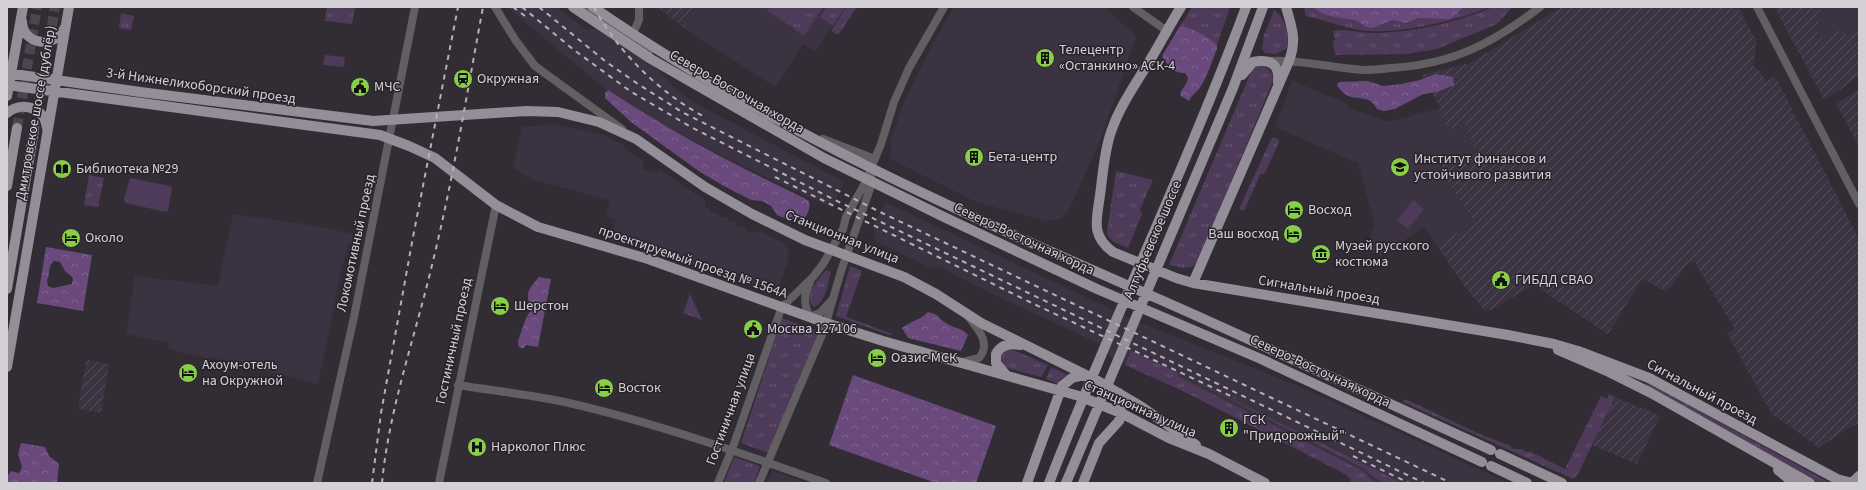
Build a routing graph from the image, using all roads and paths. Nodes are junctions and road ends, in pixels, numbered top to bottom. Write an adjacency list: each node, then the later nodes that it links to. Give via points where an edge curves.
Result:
1 (69, 7): 17 (main road, Дмитровское шоссе (дублёр))
2 (415, 7): 30 (street, Локомотивный проезд)
3 (495, 7): 35 (street, Станционная улица, via 535,66)
4 (572, 7): 75 (main road, Северо-Восточная хорда, via 651,59 824,158 1098,289 1318,385)
5 (583, 7): 19 (street)
6 (593, 7): 76 (main road, Северо-Восточная хорда, via 671,57 828,147 953,208 1265,346)
7 (639, 7): 19 (street, via 639,20)
8 (944, 7): 36 (street, Гостиничная улица, via 909,68 894,102)
9 (1133, 7): 18 (street)
10 (1181, 7): 18 (main road)
11 (1246, 7): 71 (main road, Алтуфьевское шоссе, via 1219,78)
12 (1263, 7): 26 (main road, Алтуфьевское шоссе)
13 (1286, 7): 21 (main road, via 1294,39)
14 (1540, 7): 21 (street, via 1508,31 1466,53 1419,66 1365,70)
15 (1757, 7): 38 (street)
16 (22, 11): 17 (main road, via 24,30 29,37 40,42 55,39 61,34); 22 (main road)
17 (66, 23): 23 (main road, Дмитровское шоссе (дублёр))
18 (1166, 31): 43 (main road, Сигнальный проезд, via 1129,94 1110,133 1105,152 1096,227 1100,239 1113,252)
19 (631, 39): 36 (street, via 754,109)
20 (1267, 61): 21 (street); 25 (main road, via 1272,62 1278,71); 26 (main road, via 1253,62)
21 (1290, 61): 25 (main road)
22 (9, 73): 23 (main road, 3-й Нижнелихоборский проезд); 24 (main road)
23 (56, 80): 27 (main road, Дмитровское шоссе (дублёр)); 30 (main road, 3-й Нижнелихоборский проезд, via 302,113)
24 (8, 85): 27 (main road, 3-й Нижнелихоборский проезд); 28 (main road)
25 (1278, 86): 43 (main road)
26 (1233, 88): 72 (main road, Алтуфьевское шоссе)
27 (54, 91): 33 (main road, Дмитровское шоссе (дублёр)); 34 (main road, 3-й Нижнелихоборский проезд, via 372,134)
28 (7, 96)
29 (7, 113): 33 (main road, via 19,107 31,108 44,117)
30 (392, 121): 34 (street, Локомотивный проезд); 35 (main road, 3-й Нижнелихоборский проезд, via 526,111 552,112 599,122)
31 (17, 128): 37 (main road)
32 (34, 130): 44 (main road)
33 (47, 130): 53 (main road, Дмитровское шоссе (дублёр))
34 (389, 139): 39 (main road, 3-й Нижнелихоборский проезд, via 435,158); 65 (street, Локомотивный проезд, via 354,317)
35 (636, 139): 40 (main road, Станционная улица, via 705,187 738,206 781,229)
36 (875, 159): 40 (street, Гостиничная улица); 41 (street, Гостиничная улица, via 871,176 872,186)
37 (7, 186)
38 (1859, 204)
39 (496, 205): 46 (main road, проектируемый проезд № 1564А, via 538,227 648,259); 56 (street, Гостиничный проезд)
40 (831, 249): 41 (main road, Станционная улица); 42 (street, Гостиничная улица)
41 (846, 255): 45 (street, Гостиничная улица); 47 (main road, Станционная улица, via 904,277)
42 (813, 277): 46 (street, Гостиничная улица); 48 (street, via 804,298)
43 (1194, 283): 50 (main road, Сигнальный проезд)
44 (7, 289)
45 (832, 299): 48 (street, via 820,313); 49 (street, Гостиничная улица)
46 (782, 307): 48 (main road, проектируемый проезд № 1564А); 61 (street, Гостиничная улица)
47 (966, 314): 51 (main road, Станционная улица); 52 (street, via 981,334 984,351 975,360)
48 (810, 317): 49 (main road, проектируемый проезд № 1564А)
49 (826, 323): 52 (main road, проектируемый проезд № 1564А); 63 (street, Гостиничная улица)
50 (1534, 340): 60 (main road, Сигнальный проезд, via 1629,381); 79 (main road, Сигнальный проезд, via 1578,351 1649,378 1837,479)
51 (1028, 347): 54 (main road, via 1008,344 998,350 996,363); 55 (main road, Станционная улица)
52 (954, 361): 54 (main road, Станционная улица)
53 (7, 367)
54 (1006, 375): 57 (main road, Станционная улица)
55 (1085, 375): 57 (main road, via 1072,378); 58 (main road, Станционная улица)
56 (458, 385): 61 (street, via 570,403 664,428); 66 (street, Гостиничный проезд)
57 (1060, 389): 59 (main road, Станционная улица); 70 (main road)
58 (1119, 393): 59 (main road); 62 (main road, Станционная улица)
59 (1121, 413): 62 (main road, Станционная улица, via 1169,438); 73 (main road, via 1119,421 1099,443)
60 (1753, 450): 77 (main road); 78 (main road, Сигнальный проезд)
61 (731, 451): 63 (street); 67 (street, Гостиничная улица)
62 (1209, 454): 74 (main road, Станционная улица)
63 (768, 463): 68 (street, Гостиничная улица); 69 (street)
64 (1859, 476): 79 (main road)
65 (317, 483)
66 (438, 483)
67 (718, 483)
68 (759, 483)
69 (826, 483)
70 (1027, 483)
71 (1049, 483)
72 (1066, 483)
73 (1083, 483)
74 (1265, 483)
75 (1527, 483)
76 (1562, 483)
77 (1794, 483)
78 (1810, 483)
79 (1852, 483)

